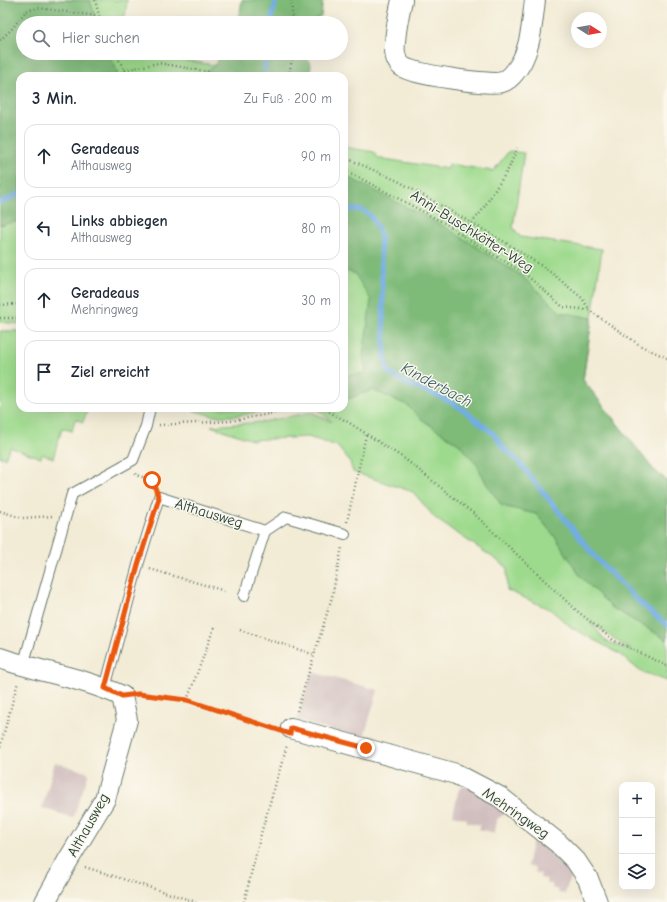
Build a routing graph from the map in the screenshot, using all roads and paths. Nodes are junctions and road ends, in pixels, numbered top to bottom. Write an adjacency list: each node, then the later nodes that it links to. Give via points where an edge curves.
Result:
1 (95, 0): 6 (path)
2 (291, 0): 7 (path)
3 (402, 0): 4 (street, via 394,51 396,60 403,68 486,84 502,82 514,73 523,59)
4 (535, 0)
5 (22, 16): 6 (path, via 26,11 38,8)
6 (98, 16)
7 (292, 16)
8 (16, 24): 9 (path)
9 (0, 40)
10 (119, 60): 12 (path)
11 (292, 60): 14 (path)
12 (124, 70): 13 (path, via 159,63)
13 (210, 72)
14 (290, 72)
15 (517, 148): 18 (path, via 508,168)
16 (348, 159): 18 (path, via 398,181)
17 (348, 173): 19 (path, Anni-Buschkötter-Weg)
18 (472, 222): 19 (path); 22 (path, via 548,270 582,298)
19 (461, 234): 22 (path, Anni-Buschkötter-Weg, via 524,273 563,307)
20 (16, 304): 21 (path)
21 (0, 305)
22 (589, 310): 25 (path, Anni-Buschkötter-Weg, via 641,346)
23 (0, 318): 24 (path)
24 (16, 318)
25 (667, 358)
26 (149, 412): 29 (lane)
27 (279, 412): 29 (path, via 231,421)
28 (329, 412): 30 (path)
29 (146, 426): 31 (lane)
30 (366, 435): 36 (path); 45 (path, via 405,459 473,513 576,610 613,640)
31 (133, 460): 32 (path, via 136,475 152,480); 34 (lane, via 72,494)
32 (159, 498): 35 (lane, Althausweg); 37 (lane, Althausweg)
33 (0, 511): 34 (path, via 22,518)
34 (65, 515): 44 (lane)
35 (265, 531): 36 (lane, via 286,517); 39 (lane)
36 (345, 534): 42 (path, via 332,597)
37 (138, 565): 38 (path); 46 (lane, Althausweg)
38 (225, 591)
39 (244, 596)
40 (214, 628): 47 (path)
41 (240, 630): 42 (path)
42 (315, 655): 48 (path)
43 (0, 658): 44 (street)
44 (23, 666): 46 (street); 49 (path)
45 (667, 666)
46 (114, 692): 47 (path); 50 (street, Althausweg, via 127,720 105,799)
47 (187, 700): 48 (path)
48 (290, 731): 53 (path); 54 (street, Mehringweg, via 449,771 500,797 558,843 576,862 588,879)
49 (0, 747)
50 (68, 862): 51 (street, Althausweg); 52 (path)
51 (45, 902)
52 (196, 902)
53 (244, 902)
54 (597, 902)

